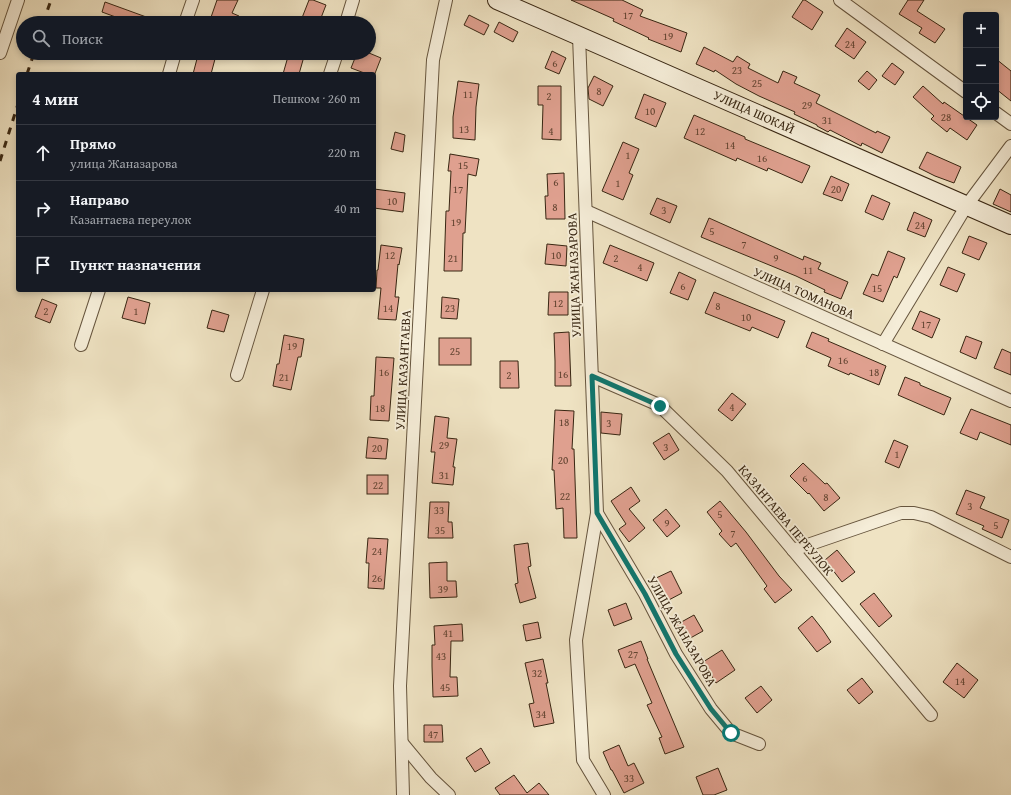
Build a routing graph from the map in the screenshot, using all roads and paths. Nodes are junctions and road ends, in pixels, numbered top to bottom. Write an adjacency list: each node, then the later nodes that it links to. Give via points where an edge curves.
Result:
1 (18, 0): 9 (street)
2 (192, 0): 7 (street)
3 (353, 0): 8 (street)
4 (446, 0): 34 (street, УЛИЦА КАЗАНТАЕВА, via 433,60 400,686)
5 (497, 0): 10 (street, УЛИЦА ШОКАЙ)
6 (840, 0): 16 (street)
7 (187, 16)
8 (348, 16)
9 (6, 18): 11 (street)
10 (579, 36): 20 (street, УЛИЦА ШОКАЙ); 21 (street, УЛИЦА ЖАНАЗАРОВА)
11 (0, 53)
12 (173, 60): 14 (street)
13 (335, 60): 15 (street)
14 (170, 72)
15 (331, 72)
16 (963, 90)
17 (999, 116): 18 (street)
18 (1011, 124)
19 (1011, 146): 20 (street)
20 (967, 206): 22 (street, УЛИЦА ШОКАЙ); 25 (street)
21 (586, 210): 25 (street, УЛИЦА ТОМАНОВА); 28 (street, УЛИЦА ЖАНАЗАРОВА)
22 (1011, 225)
23 (98, 292): 26 (street)
24 (262, 292): 27 (street)
25 (883, 344): 29 (street, УЛИЦА ТОМАНОВА)
26 (81, 345)
27 (237, 375)
28 (592, 376): 30 (street, УЛИЦА ЖАНАЗАРОВА); 31 (street, КАЗАНТАЕВА ПЕРЕУЛОК, via 660,406 727,471)
29 (1011, 401)
30 (597, 513): 35 (street, УЛИЦА ЖАНАЗАРОВА, via 645,594 676,654 711,709 731,733); 38 (street, УЛИЦА ЖАНАЗАРОВА, via 576,640 583,760)
31 (793, 550): 32 (street, via 901,513 914,513 931,517); 33 (street, КАЗАНТАЕВА ПЕРЕУЛОК)
32 (1011, 558)
33 (931, 715)
34 (402, 743): 36 (street, УЛИЦА КАЗАНТАЕВА); 37 (street)
35 (759, 744)
36 (403, 795)
37 (449, 795)
38 (604, 795)

